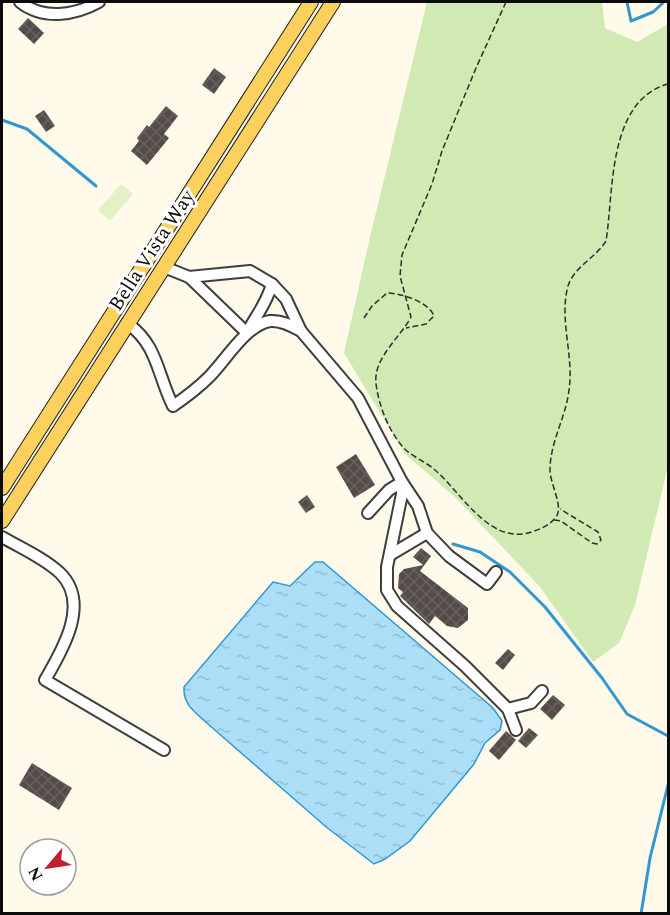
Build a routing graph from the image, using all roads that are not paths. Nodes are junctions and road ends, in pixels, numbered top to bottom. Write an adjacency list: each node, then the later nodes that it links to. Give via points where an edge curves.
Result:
1 (20, 2): 2 (street, via 47,14 69,14)
2 (99, 2)
3 (311, 2): 12 (main road, Bella Vista Way)
4 (333, 2): 5 (main road, Bella Vista Way)
5 (164, 267): 6 (street); 8 (main road, Bella Vista Way)
6 (189, 277): 7 (street, via 250,271); 10 (street)
7 (272, 284): 9 (street, via 286,299); 10 (street, via 266,305)
8 (128, 323): 10 (street, via 150,345 173,406 208,378); 14 (main road, Bella Vista Way)
9 (301, 331): 10 (street, via 271,321); 11 (street, via 357,398)
10 (246, 333)
11 (402, 482): 13 (street); 15 (street, via 418,506); 17 (street)
12 (2, 488)
13 (368, 513)
14 (2, 521)
15 (427, 533): 17 (street); 18 (street, via 449,556 487,584)
16 (2, 537): 22 (street, via 62,574 71,592 69,633 45,680)
17 (390, 555): 20 (street, via 387,590 397,606)
18 (496, 572)
19 (542, 691): 20 (street, via 531,703)
20 (508, 710): 21 (street)
21 (516, 730)
22 (164, 750)

